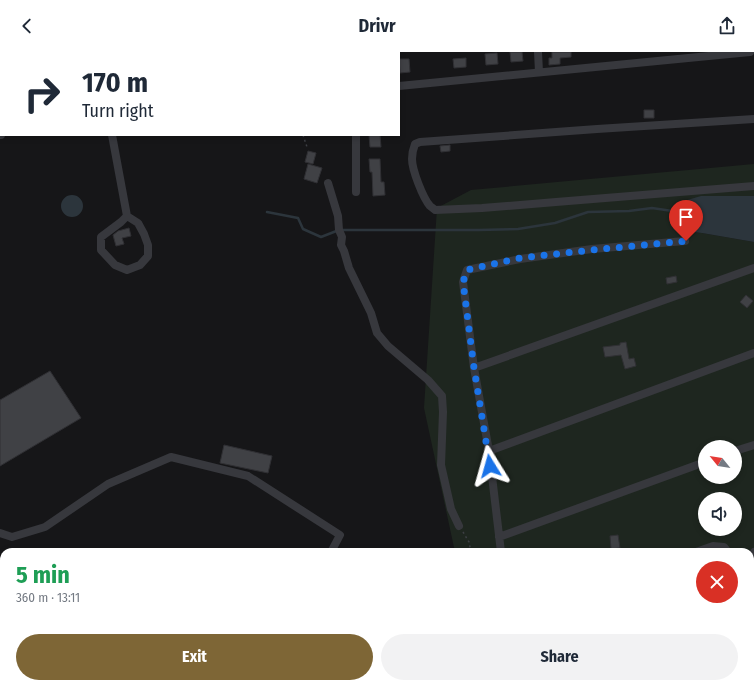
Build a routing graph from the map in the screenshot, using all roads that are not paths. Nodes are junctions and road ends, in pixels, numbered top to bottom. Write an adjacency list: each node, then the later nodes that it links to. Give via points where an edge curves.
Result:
1 (538, 52): 3 (street)
2 (750, 52): 3 (street)
3 (538, 72): 4 (street)
4 (400, 86)
5 (754, 120): 9 (street, via 420,142 415,144 412,151 415,175 429,206 435,210)
6 (112, 136): 11 (street)
7 (356, 136): 10 (street)
8 (328, 183): 20 (street, via 338,216 341,245 377,333 442,396 441,465)
9 (754, 186)
10 (356, 192)
11 (127, 216): 11 (street, via 138,223 148,246 148,256 140,265 127,270 115,265 101,250 101,237)
12 (686, 241): 15 (street, via 520,258 467,270 463,282)
13 (754, 268): 15 (street)
14 (754, 353): 18 (street)
15 (474, 368): 18 (street)
16 (754, 445): 17 (street)
17 (742, 449)
18 (489, 451): 22 (street)
19 (698, 465): 22 (street)
20 (459, 526)
21 (0, 533): 23 (street, via 12,537 46,527 108,484 171,457 248,476 340,535)
22 (499, 537): 24 (street)
23 (333, 548)
24 (500, 548)
25 (707, 548): 26 (street)
26 (719, 548)

